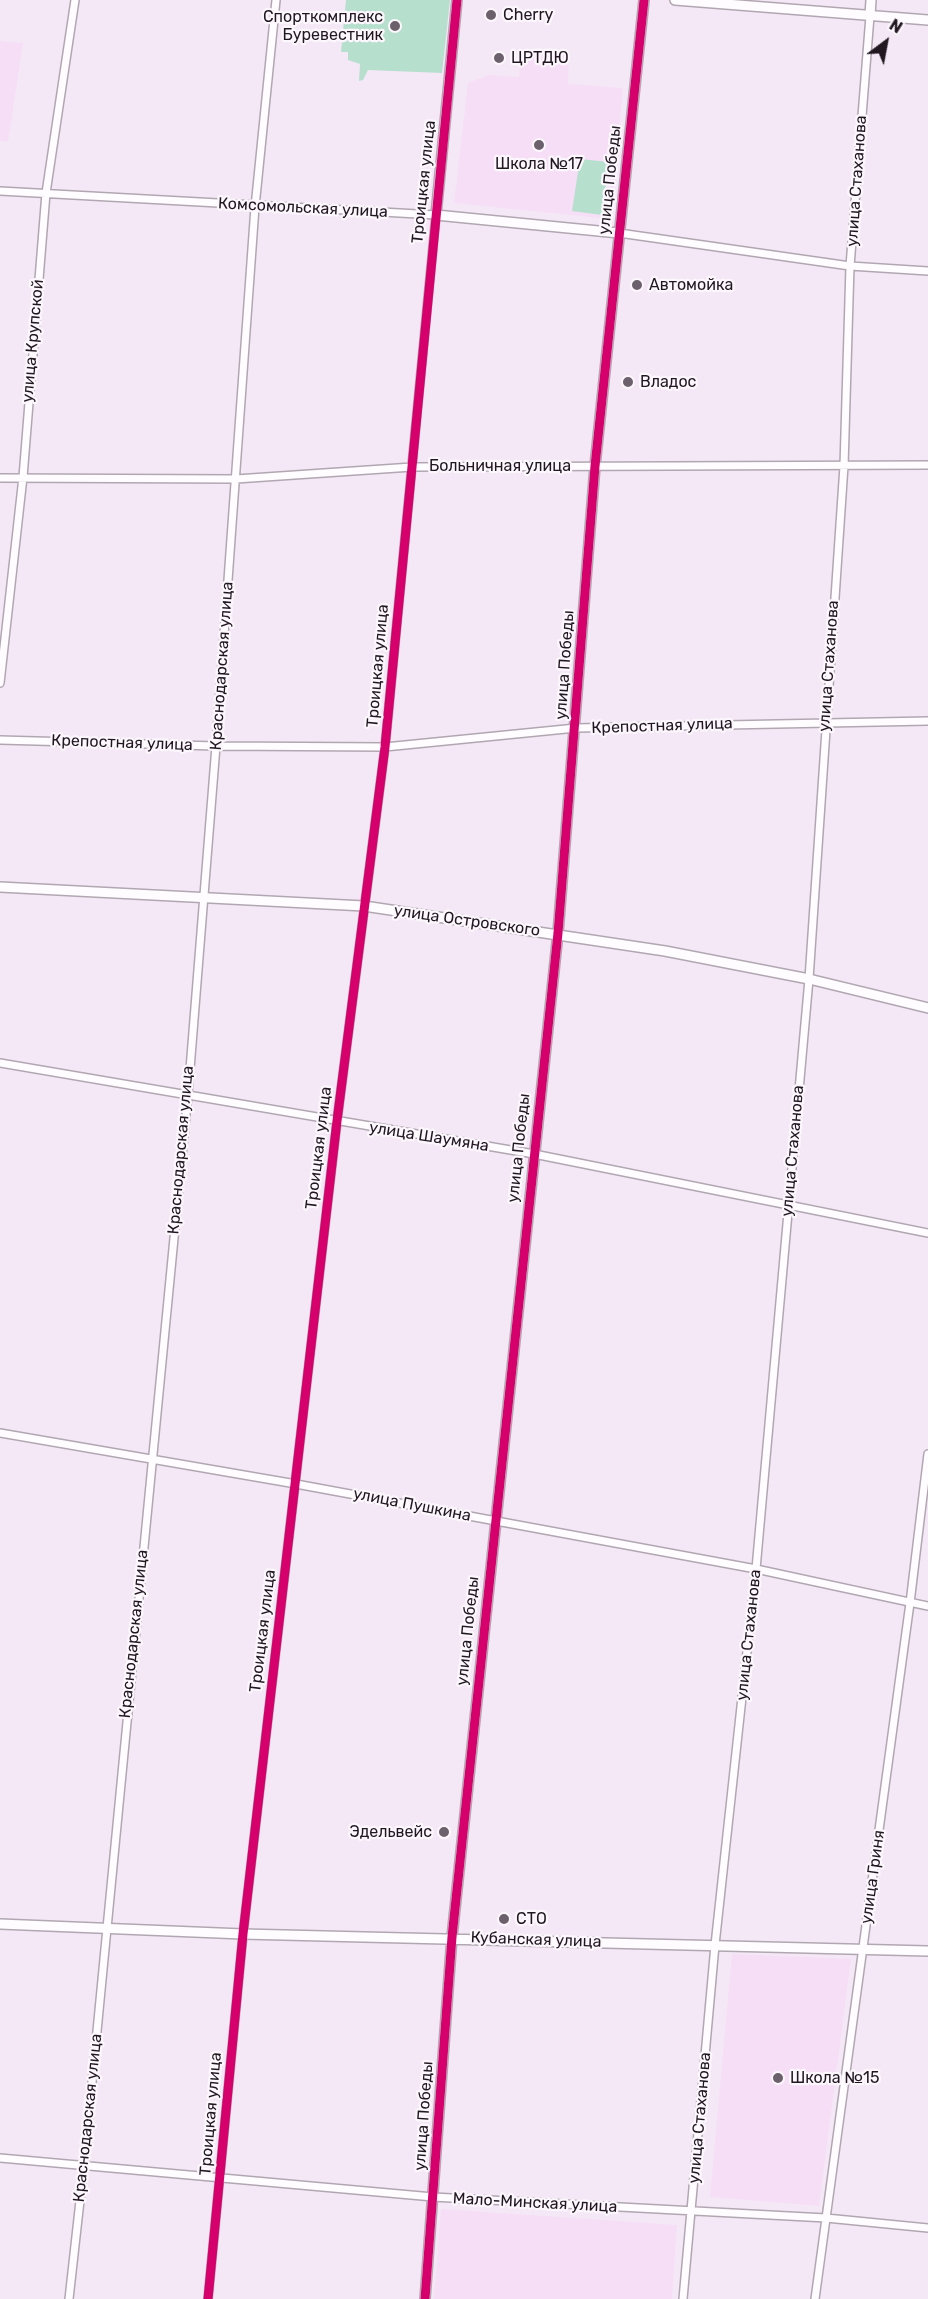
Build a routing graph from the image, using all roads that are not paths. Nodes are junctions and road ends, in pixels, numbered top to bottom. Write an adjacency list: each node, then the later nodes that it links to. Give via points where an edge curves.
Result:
1 (75, 0): 10 (street, улица Крупской)
2 (276, 0): 11 (street, Краснодарская улица)
3 (457, 0): 12 (street, Троицкая улица)
4 (644, 0): 13 (street, улица Победы)
5 (675, 0): 7 (street)
6 (871, 0): 7 (street, улица Стаханова)
7 (870, 16): 8 (street); 14 (street, улица Стаханова)
8 (928, 20)
9 (0, 191): 10 (street, Комсомольская улица)
10 (46, 193): 11 (street, Комсомольская улица); 20 (street, улица Крупской)
11 (255, 207): 12 (street, Комсомольская улица); 22 (street, Краснодарская улица)
12 (436, 215): 13 (street, Комсомольская улица); 19 (street, Троицкая улица)
13 (620, 233): 14 (street, Комсомольская улица); 17 (street, улица Победы)
14 (850, 266): 15 (street, Комсомольская улица); 18 (street, улица Стаханова)
15 (928, 271)
16 (928, 465): 18 (street, Больничная улица)
17 (595, 466): 18 (street, Больничная улица); 19 (street, Больничная улица); 26 (street, улица Победы)
18 (844, 466): 25 (street, улица Стаханова)
19 (412, 467): 22 (street, Больничная улица); 29 (street, Троицкая улица)
20 (23, 477): 21 (street, Больничная улица); 22 (street, Больничная улица); 23 (street, улица Крупской)
21 (0, 478)
22 (236, 479): 28 (street, Краснодарская улица)
23 (0, 683)
24 (928, 721): 25 (street, Крепостная улица)
25 (825, 722): 26 (street, Крепостная улица); 34 (street, улица Стаханова)
26 (576, 728): 29 (street, Крепостная улица); 33 (street, улица Победы)
27 (0, 740): 28 (street, Крепостная улица)
28 (216, 746): 29 (street, Крепостная улица); 31 (street, Краснодарская улица)
29 (385, 747): 32 (street, Троицкая улица)
30 (0, 887): 31 (street, улица Островского)
31 (202, 897): 32 (street, улица Островского); 37 (street, Краснодарская улица)
32 (364, 906): 33 (street, улица Островского); 38 (street, Троицкая улица)
33 (558, 933): 34 (street, улица Островского); 39 (street, улица Победы)
34 (809, 979): 35 (street, улица Островского); 40 (street, улица Стаханова)
35 (928, 1008)
36 (0, 1063): 37 (street, улица Шаумяна)
37 (188, 1094): 38 (street, улица Шаумяна); 44 (street, Краснодарская улица)
38 (337, 1121): 39 (street, улица Шаумяна); 45 (street, Троицкая улица)
39 (534, 1154): 40 (street, улица Шаумяна); 46 (street, улица Победы)
40 (789, 1203): 41 (street, улица Шаумяна); 47 (street, улица Стаханова)
41 (928, 1233)
42 (0, 1433): 44 (street, улица Пушкина)
43 (928, 1454): 48 (street, улица Гриня)
44 (151, 1458): 45 (street, улица Пушкина); 51 (street, Краснодарская улица)
45 (296, 1484): 46 (street, улица Пушкина); 52 (street, Троицкая улица)
46 (494, 1521): 47 (street, улица Пушкина); 53 (street, улица Победы)
47 (756, 1569): 48 (street, улица Пушкина); 54 (street, улица Стаханова)
48 (910, 1603): 49 (street, улица Пушкина); 55 (street, улица Гриня)
49 (928, 1606)
50 (0, 1924): 51 (street, Кубанская улица)
51 (106, 1926): 52 (street, Кубанская улица); 58 (street, Краснодарская улица)
52 (243, 1934): 53 (street, Кубанская улица); 59 (street, Троицкая улица)
53 (452, 1937): 54 (street, Кубанская улица); 60 (street, улица Победы)
54 (716, 1945): 55 (street, Кубанская улица); 61 (street, улица Стаханова)
55 (863, 1949): 56 (street, Кубанская улица); 62 (street, улица Гриня)
56 (928, 1951)
57 (0, 2158): 58 (street, Мало-Минская улица)
58 (84, 2165): 59 (street, Мало-Минская улица); 64 (street, Краснодарская улица)
59 (220, 2179): 60 (street, Мало-Минская улица); 65 (street, Троицкая улица)
60 (433, 2197): 61 (street, Мало-Минская улица); 66 (street, улица Победы)
61 (692, 2212): 62 (street, Мало-Минская улица); 67 (street, улица Стаханова)
62 (826, 2218): 63 (street, Мало-Минская улица); 68 (street, улица Гриня)
63 (928, 2228)
64 (69, 2299)
65 (208, 2299)
66 (425, 2299)
67 (683, 2299)
68 (815, 2299)

